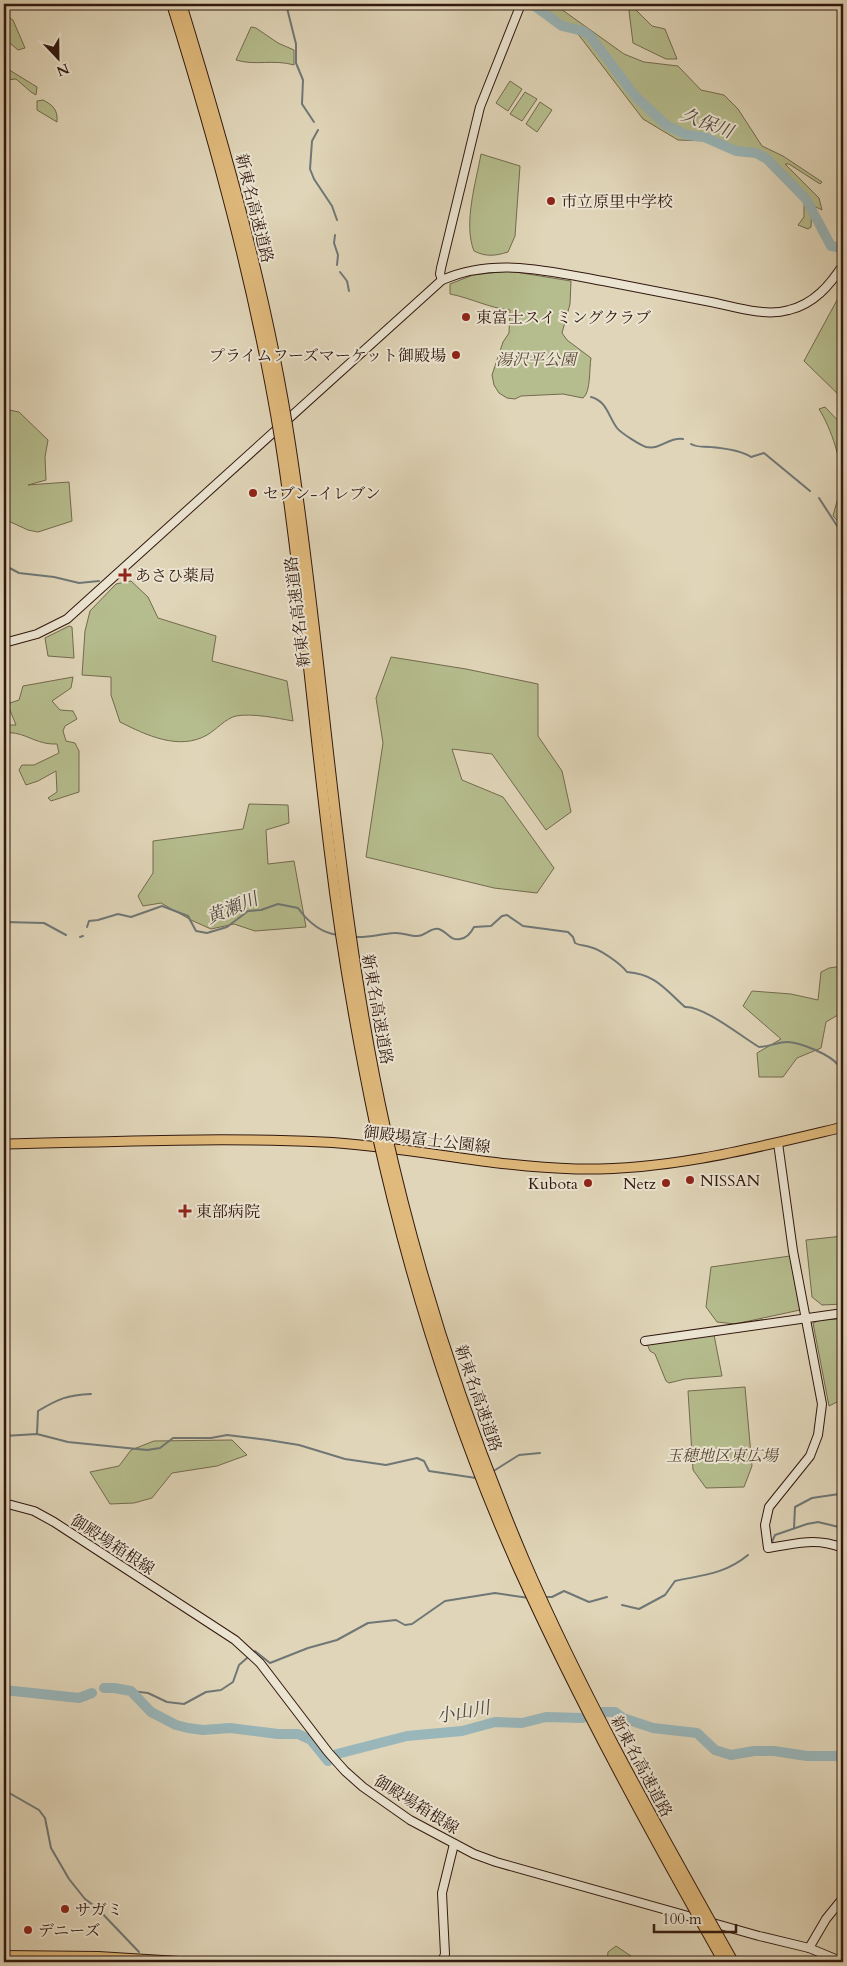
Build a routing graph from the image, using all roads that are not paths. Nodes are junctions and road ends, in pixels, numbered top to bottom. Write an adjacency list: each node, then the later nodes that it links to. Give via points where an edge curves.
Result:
1 (172, 4): 21 (highway, 新東名高速道路, bridge, via 236,227 270,377 289,496 330,854 352,1002 390,1188 417,1284 475,1460 550,1637 614,1764)
2 (181, 4): 22 (highway, 新東名高速道路, bridge, via 245,224 278,375 305,552 349,926 375,1079 410,1230 458,1387 524,1560 622,1761)
3 (521, 4): 5 (street, via 480,107 441,268)
4 (843, 265): 5 (street, via 829,286 818,295 799,308 775,313 517,266 480,268)
5 (442, 280): 6 (street, via 67,620 38,634)
6 (4, 643)
7 (843, 1127): 8 (main road, 御殿場富士公園線)
8 (778, 1143): 9 (main road, 御殿場富士公園線, via 679,1162 577,1169 325,1142); 11 (street, via 793,1251)
9 (4, 1144)
10 (843, 1313): 11 (street)
11 (807, 1318): 12 (street); 14 (street, via 822,1404 819,1430 810,1456 769,1507 765,1525 768,1548 813,1541)
12 (645, 1341)
13 (4, 1503): 15 (street, 御殿場箱根線, via 34,1511 54,1522 223,1632 269,1673 344,1771 387,1806)
14 (843, 1548)
15 (454, 1844): 17 (street, 御殿場箱根線, via 496,1862); 20 (street, via 442,1894 445,1954)
16 (843, 1898): 17 (street)
17 (809, 1948): 23 (street, 御殿場箱根線)
18 (4, 1956): 19 (highway)
19 (179, 1962)
20 (442, 1962)
21 (724, 1962)
22 (733, 1962)
23 (843, 1962)

